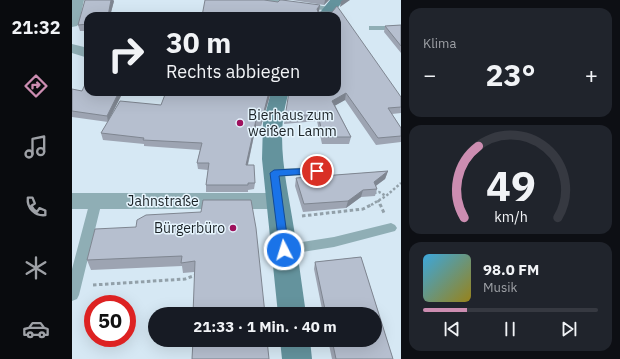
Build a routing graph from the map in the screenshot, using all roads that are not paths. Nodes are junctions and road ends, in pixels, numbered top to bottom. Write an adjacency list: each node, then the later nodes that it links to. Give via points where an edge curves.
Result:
1 (78, 0): 4 (street)
2 (266, 0): 3 (lane)
3 (330, 8)
4 (72, 23)
5 (372, 28): 6 (lane)
6 (401, 28)
7 (72, 48): 8 (street)
8 (84, 52)
9 (278, 96): 11 (main road, via 272,126)
10 (317, 171): 11 (lane)
11 (274, 173): 14 (main road)
12 (72, 201): 13 (street, Jahnstraße)
13 (96, 201): 14 (street, Jahnstraße); 17 (lane)
14 (279, 210): 16 (main road)
15 (391, 228): 16 (lane, via 334,242)
16 (284, 250): 18 (main road)
17 (73, 291)
18 (291, 307)
19 (296, 347): 20 (main road)
20 (297, 359)

